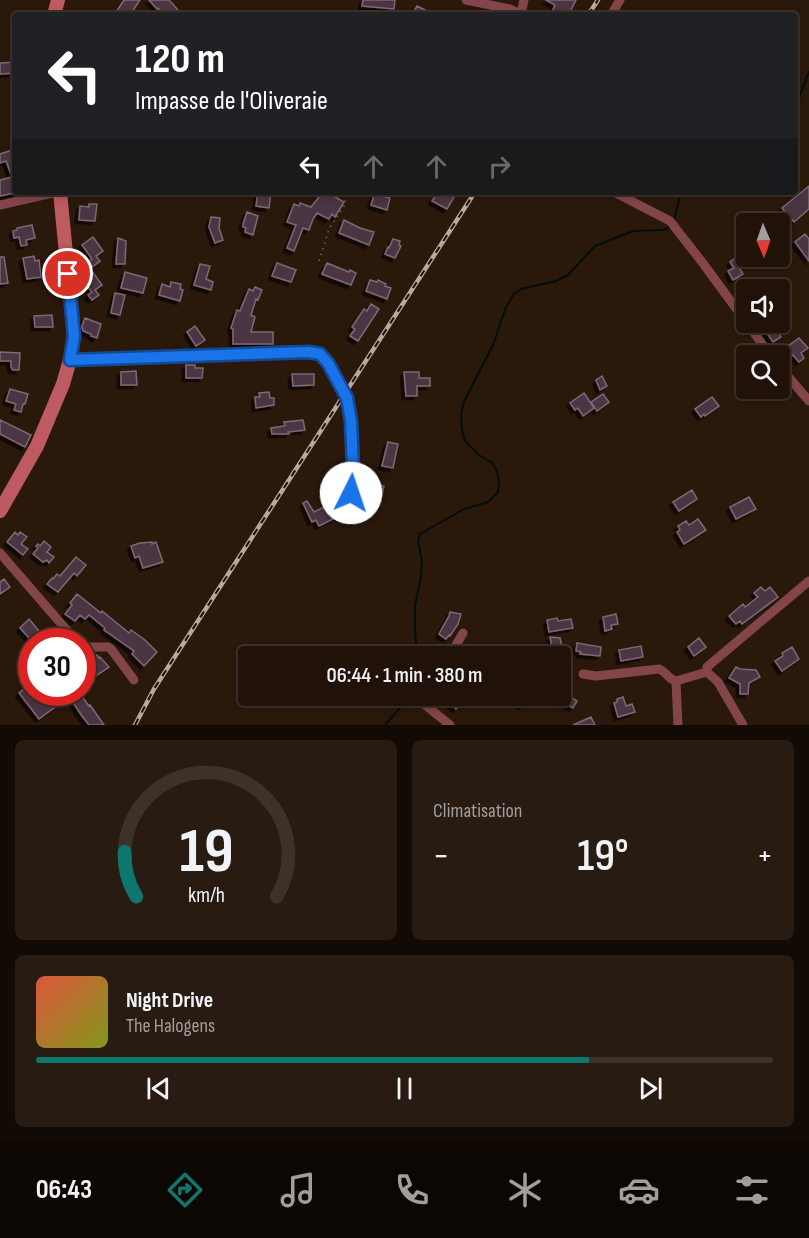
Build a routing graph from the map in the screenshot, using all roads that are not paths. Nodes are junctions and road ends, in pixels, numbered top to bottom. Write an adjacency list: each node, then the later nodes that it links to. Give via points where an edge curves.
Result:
1 (466, 0): 2 (street)
2 (516, 12)
3 (45, 195): 6 (street)
4 (58, 195): 8 (street, via 74,336)
5 (619, 195): 7 (street, via 673,225)
6 (0, 205)
7 (763, 345)
8 (70, 360): 11 (street, via 320,354 347,398 353,467); 12 (street, via 37,446)
9 (790, 379): 10 (street)
10 (809, 401)
11 (351, 493)
12 (0, 511)
13 (0, 554): 15 (street)
14 (809, 581): 19 (street, via 712,661)
15 (65, 628)
16 (463, 633): 17 (street)
17 (455, 646)
18 (96, 647): 21 (street, via 111,649)
19 (707, 672): 22 (street); 26 (street, via 718,682)
20 (583, 674): 22 (street, via 659,669)
21 (134, 680)
22 (676, 681): 25 (street)
23 (428, 707): 24 (street)
24 (450, 725)
25 (678, 725)
26 (743, 725)

